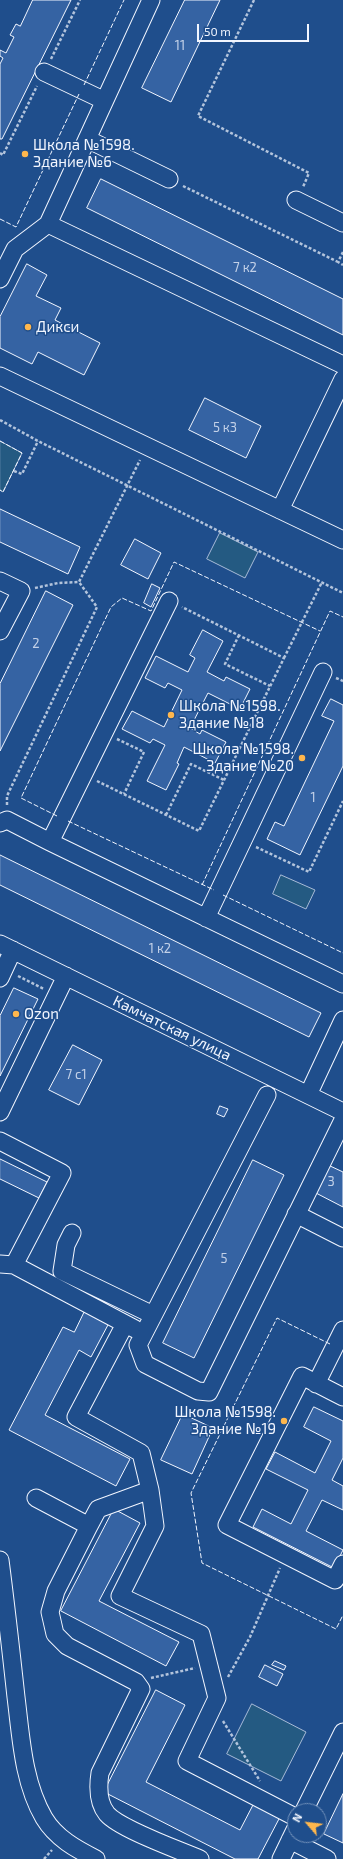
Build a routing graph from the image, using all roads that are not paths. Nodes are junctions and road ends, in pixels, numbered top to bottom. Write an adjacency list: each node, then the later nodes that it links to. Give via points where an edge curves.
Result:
1 (150, 0): 3 (street)
2 (44, 72): 3 (street)
3 (104, 100): 4 (street)
4 (87, 139): 5 (street); 7 (street)
5 (169, 179)
6 (296, 200): 8 (street)
7 (48, 224): 9 (street, via 15,249); 10 (street)
8 (343, 224)
9 (0, 279)
10 (343, 365)
11 (0, 376): 13 (street)
12 (343, 379): 13 (street)
13 (280, 510): 14 (street)
14 (343, 540)
15 (0, 581): 17 (street, via 21,591)
16 (169, 601): 20 (street)
17 (0, 631)
18 (323, 672): 21 (street)
19 (4, 821): 20 (street)
20 (50, 842): 21 (street)
21 (206, 918): 25 (street)
22 (7, 947): 23 (street); 24 (street, Камчатская улица)
23 (2, 974)
24 (66, 976): 28 (street, Камчатская улица); 29 (street)
25 (343, 984)
26 (343, 1020): 28 (street)
27 (267, 1095): 37 (street)
28 (308, 1095): 30 (street, Камчатская улица)
29 (0, 1112)
30 (343, 1112)
31 (343, 1120): 33 (street)
32 (0, 1141): 36 (street, via 62,1173)
33 (296, 1214): 35 (street); 40 (street, via 209,1392 198,1391 145,1364 138,1345)
34 (72, 1233): 37 (street, via 66,1245 62,1271)
35 (343, 1238)
36 (7, 1265): 38 (street)
37 (154, 1315): 40 (street)
38 (125, 1324): 40 (street); 43 (street, via 76,1417 141,1453)
39 (343, 1330): 41 (street)
40 (144, 1334)
41 (316, 1384): 42 (street); 47 (street, via 302,1376 226,1525 335,1580)
42 (343, 1397)
43 (150, 1490): 45 (street, via 98,1509); 51 (street, via 155,1526 120,1596 201,1634 215,1702 187,1761)
44 (36, 1498): 45 (street)
45 (89, 1526): 55 (street, via 56,1591 50,1612 55,1634 67,1646 136,1682 141,1690 100,1773 98,1785 101,1801 106,1813 118,1823)
46 (0, 1560): 48 (street)
47 (343, 1564)
48 (3, 1613): 54 (street, via 30,1784 44,1818 54,1831 73,1847)
49 (343, 1732): 50 (street)
50 (308, 1803)
51 (287, 1813)
52 (288, 1843): 56 (street)
53 (304, 1843): 57 (street)
54 (95, 1859)
55 (200, 1859)
56 (281, 1859)
57 (327, 1859)

